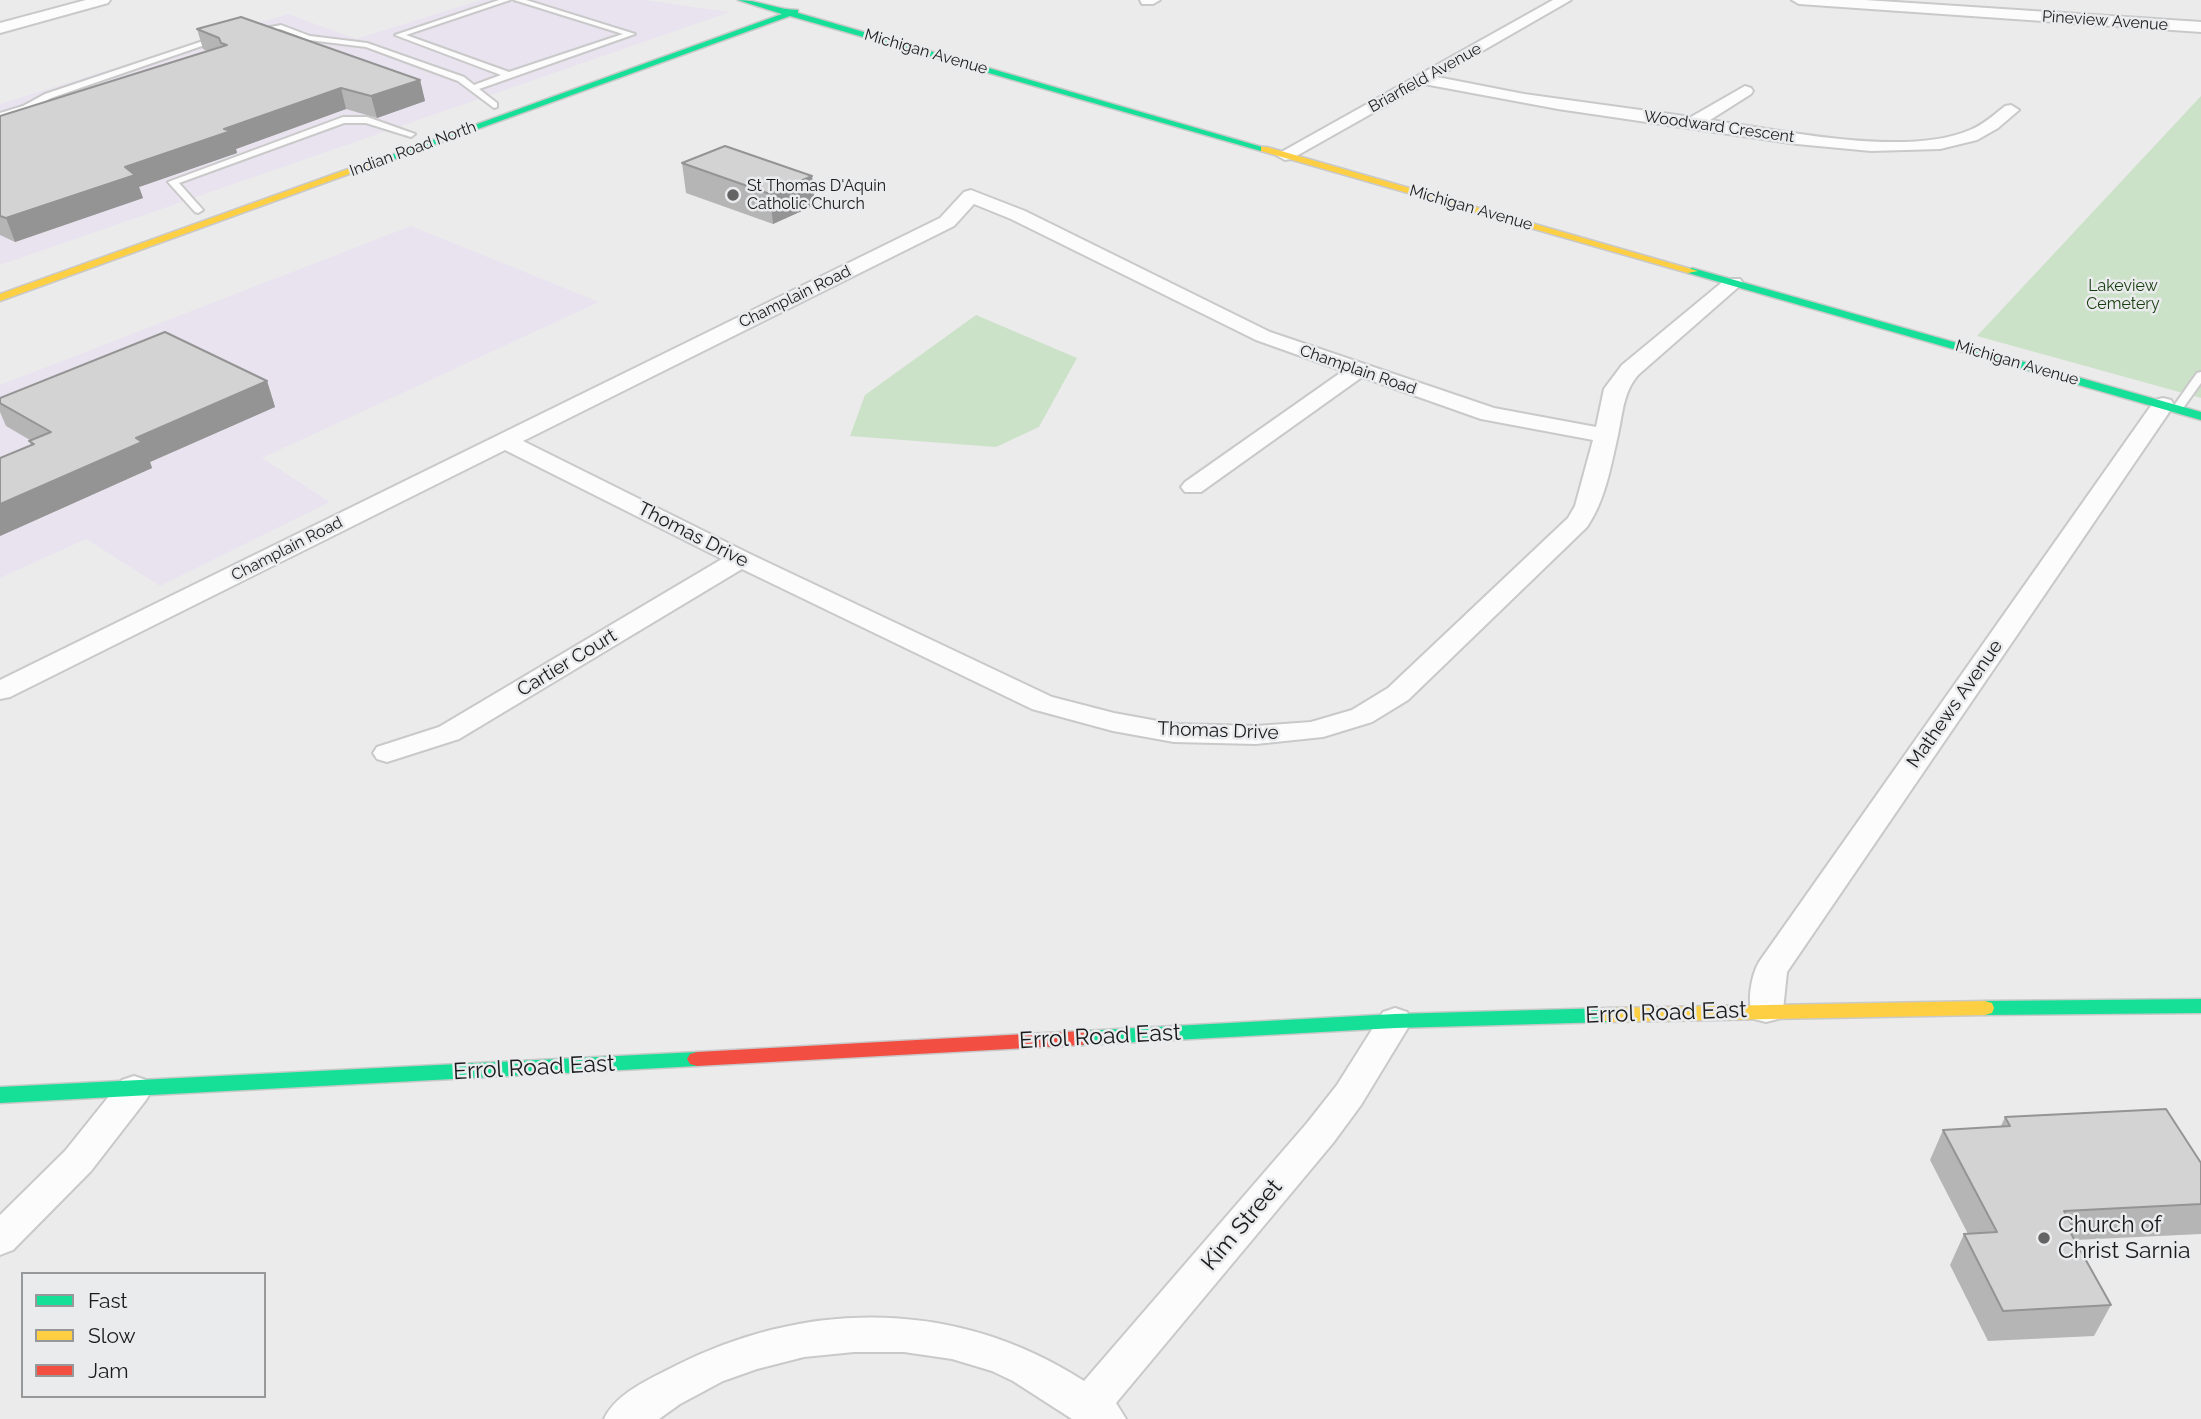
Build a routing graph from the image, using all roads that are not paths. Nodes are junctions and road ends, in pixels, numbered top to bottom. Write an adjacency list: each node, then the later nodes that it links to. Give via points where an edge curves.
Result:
1 (103, 0): 13 (street)
2 (506, 0): 15 (lane)
3 (518, 0): 22 (lane, via 631,34)
4 (742, 0): 10 (main road, Michigan Avenue)
5 (1564, 0): 23 (street, Briarfield Avenue)
6 (1799, 0): 11 (street, Pineview Avenue)
7 (2050, 0): 11 (street)
8 (817, 4): 9 (main road, Indian Road North)
9 (791, 7): 10 (main road, Michigan Avenue); 31 (main road, Michigan Avenue); 35 (main road, Indian Road North)
10 (771, 8): 26 (main road, Indian Road North)
11 (2041, 16): 12 (street, Pineview Avenue)
12 (2201, 27)
13 (0, 28)
14 (240, 33): 19 (lane, via 281,27 309,38)
15 (399, 35): 17 (lane); 22 (lane)
16 (227, 36): 20 (lane)
17 (388, 38)
18 (378, 42): 19 (lane)
19 (367, 45): 24 (lane, via 461,79)
20 (189, 50): 21 (lane); 28 (lane)
21 (200, 54)
22 (509, 75): 24 (lane)
23 (1422, 79): 29 (street, Woodward Crescent, via 1519,100); 31 (street, Briarfield Avenue)
24 (474, 88): 26 (lane)
25 (1745, 91): 29 (street)
26 (494, 105): 30 (main road, Indian Road North)
27 (2011, 110): 29 (street, Woodward Crescent, via 1971,136 1913,145 1829,142)
28 (0, 116)
29 (1695, 123)
30 (411, 134): 32 (main road, Indian Road North); 32 (lane, via 367,120 343,120 173,182)
31 (1285, 155): 34 (main road, Michigan Avenue)
32 (198, 210): 33 (main road, Indian Road North)
33 (24, 272)
34 (1733, 283): 38 (main road, Michigan Avenue); 40 (street, Thomas Drive, via 1630,370 1615,389)
35 (0, 298)
36 (1359, 369): 40 (street, Champlain Road, via 1489,414); 41 (street, Champlain Road, via 1243,329 1018,215 971,196 947,222); 42 (street)
37 (2201, 375): 38 (lane)
38 (2170, 407): 39 (main road, Michigan Avenue); 47 (street, Mathews Avenue, via 1771,970)
39 (2201, 416)
40 (1606, 436): 43 (street, Thomas Drive, via 1587,506 1578,522 1398,694 1362,716 1313,731 1174,733 1042,703)
41 (504, 440): 43 (street, Thomas Drive); 44 (street, Champlain Road)
42 (1193, 487)
43 (741, 559): 45 (street, Cartier Court, via 449,733)
44 (0, 691)
45 (387, 753)
46 (2201, 1006): 47 (main road, Errol Road East)
47 (1766, 1010): 48 (main road, Errol Road East)
48 (1395, 1021): 49 (main road, Errol Road East); 52 (street, Kim Street, via 1349,1095)
49 (134, 1090): 50 (main road, Errol Road East); 51 (street, via 78,1161)
50 (0, 1095)
51 (0, 1239)
52 (1097, 1415): 53 (street, via 1044,1377 1000,1356 907,1333 828,1337 783,1345 685,1379)
53 (625, 1419)

